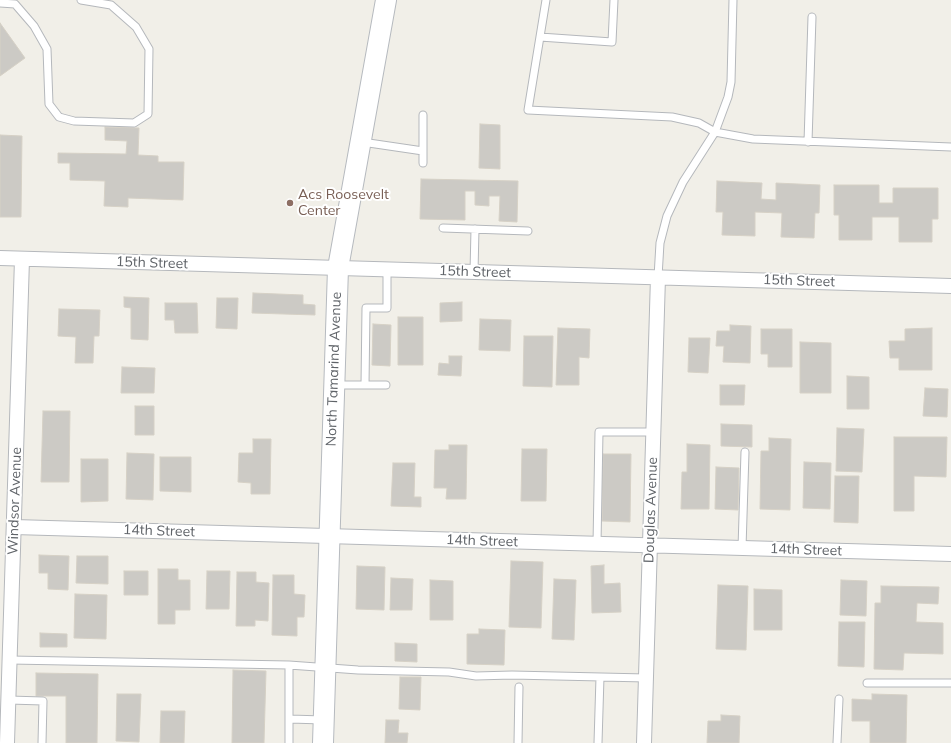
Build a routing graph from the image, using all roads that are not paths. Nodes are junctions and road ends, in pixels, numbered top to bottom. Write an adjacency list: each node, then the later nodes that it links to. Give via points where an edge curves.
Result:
1 (21, 0): 8 (lane)
2 (81, 0): 8 (lane, via 111,5 136,27 149,49 148,114 134,124 74,121 59,117 49,104 47,49 34,26)
3 (386, 0): 13 (street, North Tamarind Avenue)
4 (546, 0): 10 (lane)
5 (614, 0): 10 (lane, via 612,42)
6 (733, 0): 12 (lane, via 731,82)
7 (0, 3): 8 (lane)
8 (15, 4)
9 (812, 17): 14 (lane)
10 (540, 37): 12 (lane, via 528,110 672,117 699,123)
11 (423, 115): 16 (lane)
12 (714, 132): 14 (lane, via 753,139); 26 (lane, via 683,182 667,216 660,243)
13 (360, 142): 16 (lane); 23 (street, North Tamarind Avenue)
14 (808, 142): 15 (lane)
15 (951, 146)
16 (423, 150): 17 (lane)
17 (423, 163)
18 (443, 228): 19 (lane)
19 (474, 229): 20 (lane); 25 (lane)
20 (528, 231)
21 (0, 258): 22 (street, 15th Street)
22 (22, 259): 23 (street, 15th Street); 33 (street, Windsor Avenue)
23 (338, 268): 24 (street, 15th Street); 28 (street, North Tamarind Avenue)
24 (387, 270): 25 (street, 15th Street); 29 (lane, via 387,308 366,308)
25 (474, 272): 26 (street, 15th Street)
26 (658, 277): 27 (street, 15th Street); 31 (street, Douglas Avenue)
27 (951, 286)
28 (334, 386): 29 (lane); 34 (street, North Tamarind Avenue)
29 (365, 386): 30 (lane)
30 (386, 386)
31 (653, 432): 35 (lane, via 599,432); 36 (street, Douglas Avenue)
32 (745, 452): 37 (lane)
33 (14, 527): 34 (street, 14th Street); 39 (street, Windsor Avenue)
34 (330, 536): 35 (street, 14th Street); 41 (street, North Tamarind Avenue)
35 (597, 544): 36 (street, 14th Street)
36 (650, 545): 37 (street, 14th Street); 43 (street, Douglas Avenue)
37 (742, 548): 38 (street, 14th Street)
38 (951, 554)
39 (10, 660): 40 (lane); 48 (street, Windsor Avenue)
40 (289, 665): 41 (lane); 49 (lane)
41 (326, 667): 42 (lane, via 449,672 476,676); 50 (street, North Tamarind Avenue)
42 (600, 677): 43 (lane); 56 (lane)
43 (646, 678): 57 (street, Douglas Avenue)
44 (867, 683): 45 (lane)
45 (951, 683)
46 (519, 687): 55 (lane)
47 (839, 698): 58 (lane)
48 (8, 700): 51 (street, Windsor Avenue); 52 (lane, via 43,702)
49 (290, 719): 50 (lane); 53 (lane)
50 (324, 720): 54 (street, North Tamarind Avenue)
51 (7, 743)
52 (42, 743)
53 (289, 743)
54 (323, 743)
55 (518, 743)
56 (598, 743)
57 (644, 743)
58 (837, 743)

